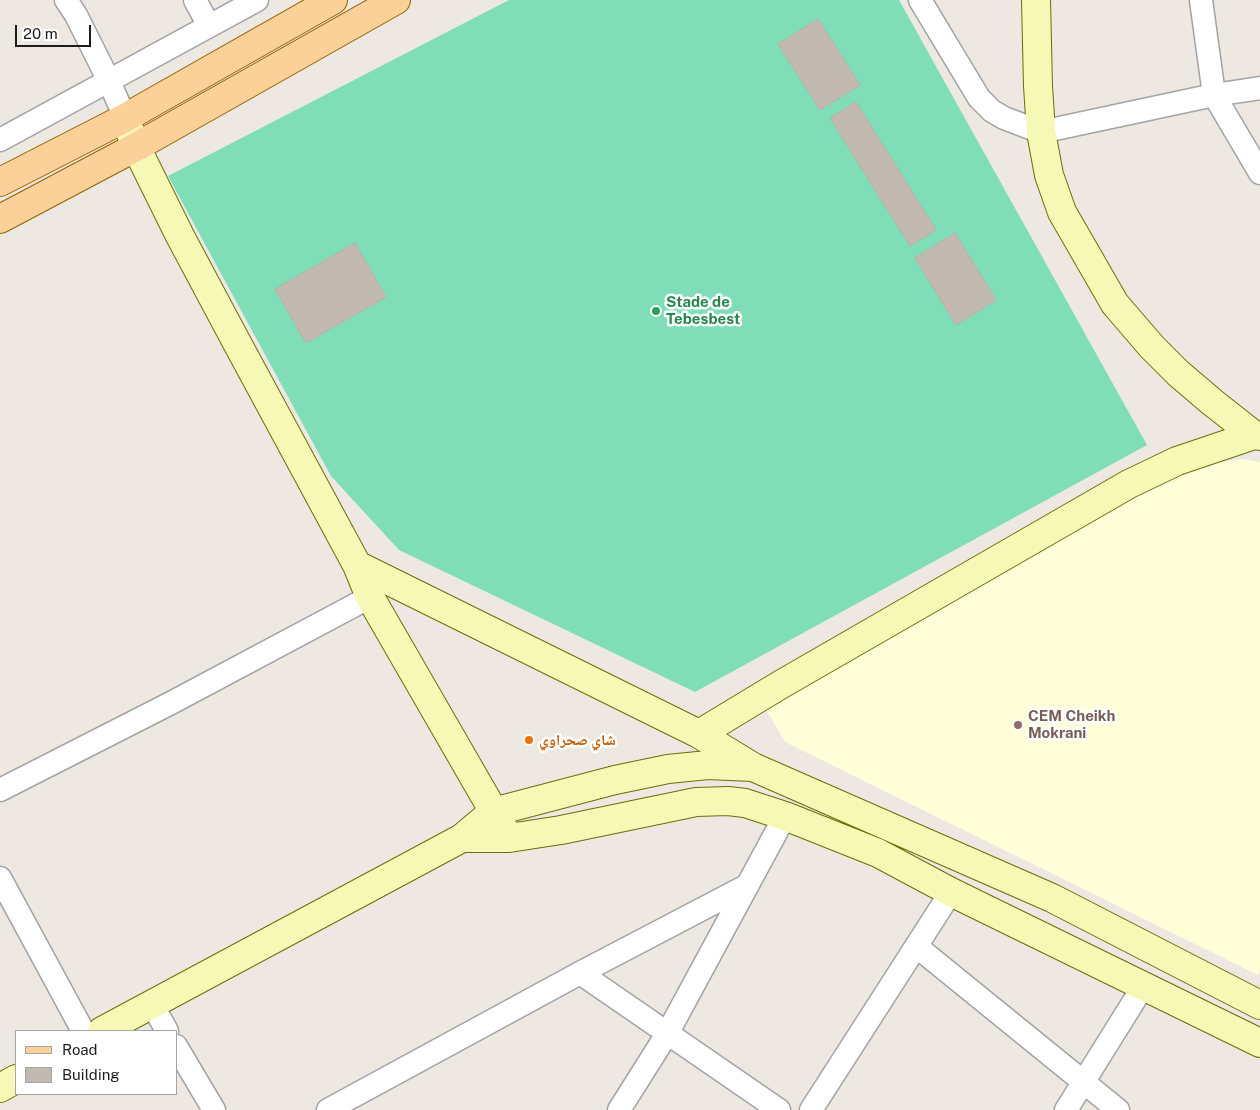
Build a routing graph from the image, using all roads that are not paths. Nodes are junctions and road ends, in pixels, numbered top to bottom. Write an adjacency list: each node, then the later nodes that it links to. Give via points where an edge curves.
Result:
1 (66, 0): 10 (street)
2 (195, 0): 9 (street)
3 (257, 0): 9 (street)
4 (332, 0): 13 (main road)
5 (396, 0): 16 (main road)
6 (920, 0): 14 (street, via 980,98 992,112)
7 (1036, 0): 14 (street)
8 (1201, 0): 12 (street)
9 (209, 26): 10 (street)
10 (109, 82): 13 (street); 15 (street)
11 (1260, 88): 12 (street)
12 (1214, 95): 14 (street); 17 (street)
13 (125, 118): 16 (street); 18 (main road)
14 (1041, 132): 20 (street, via 1049,175 1062,212 1115,304 1178,373)
15 (0, 140)
16 (136, 147): 19 (main road); 21 (street, via 180,236)
17 (1260, 173)
18 (0, 182)
19 (0, 219)
20 (1257, 435): 23 (street, via 1177,461 1129,484)
21 (357, 565): 22 (street); 23 (street)
22 (370, 597): 25 (street); 26 (street)
23 (699, 734): 24 (street)
24 (753, 767): 26 (street, via 668,769); 37 (street, via 1052,898)
25 (0, 790)
26 (493, 812): 28 (street); 29 (street)
27 (785, 816): 29 (street, via 745,803 696,802); 31 (street); 32 (street, via 878,854)
28 (462, 838): 29 (street); 36 (street)
29 (509, 838)
30 (0, 878): 38 (street)
31 (748, 885): 34 (street); 41 (street)
32 (951, 892): 33 (street); 35 (street)
33 (916, 946): 45 (street); 51 (street)
34 (580, 973): 41 (street); 48 (street)
35 (1144, 986): 42 (street); 45 (street)
36 (152, 1004): 39 (street); 40 (street)
37 (1260, 1005)
38 (82, 1030)
39 (104, 1030)
40 (166, 1030)
41 (667, 1034): 49 (street); 50 (street)
42 (1260, 1043)
43 (178, 1049): 47 (street)
44 (15, 1080): 46 (street)
45 (1083, 1081): 52 (street); 53 (street)
46 (0, 1088)
47 (214, 1110)
48 (328, 1110)
49 (619, 1110)
50 (779, 1110)
51 (811, 1110)
52 (1066, 1110)
53 (1118, 1110)

